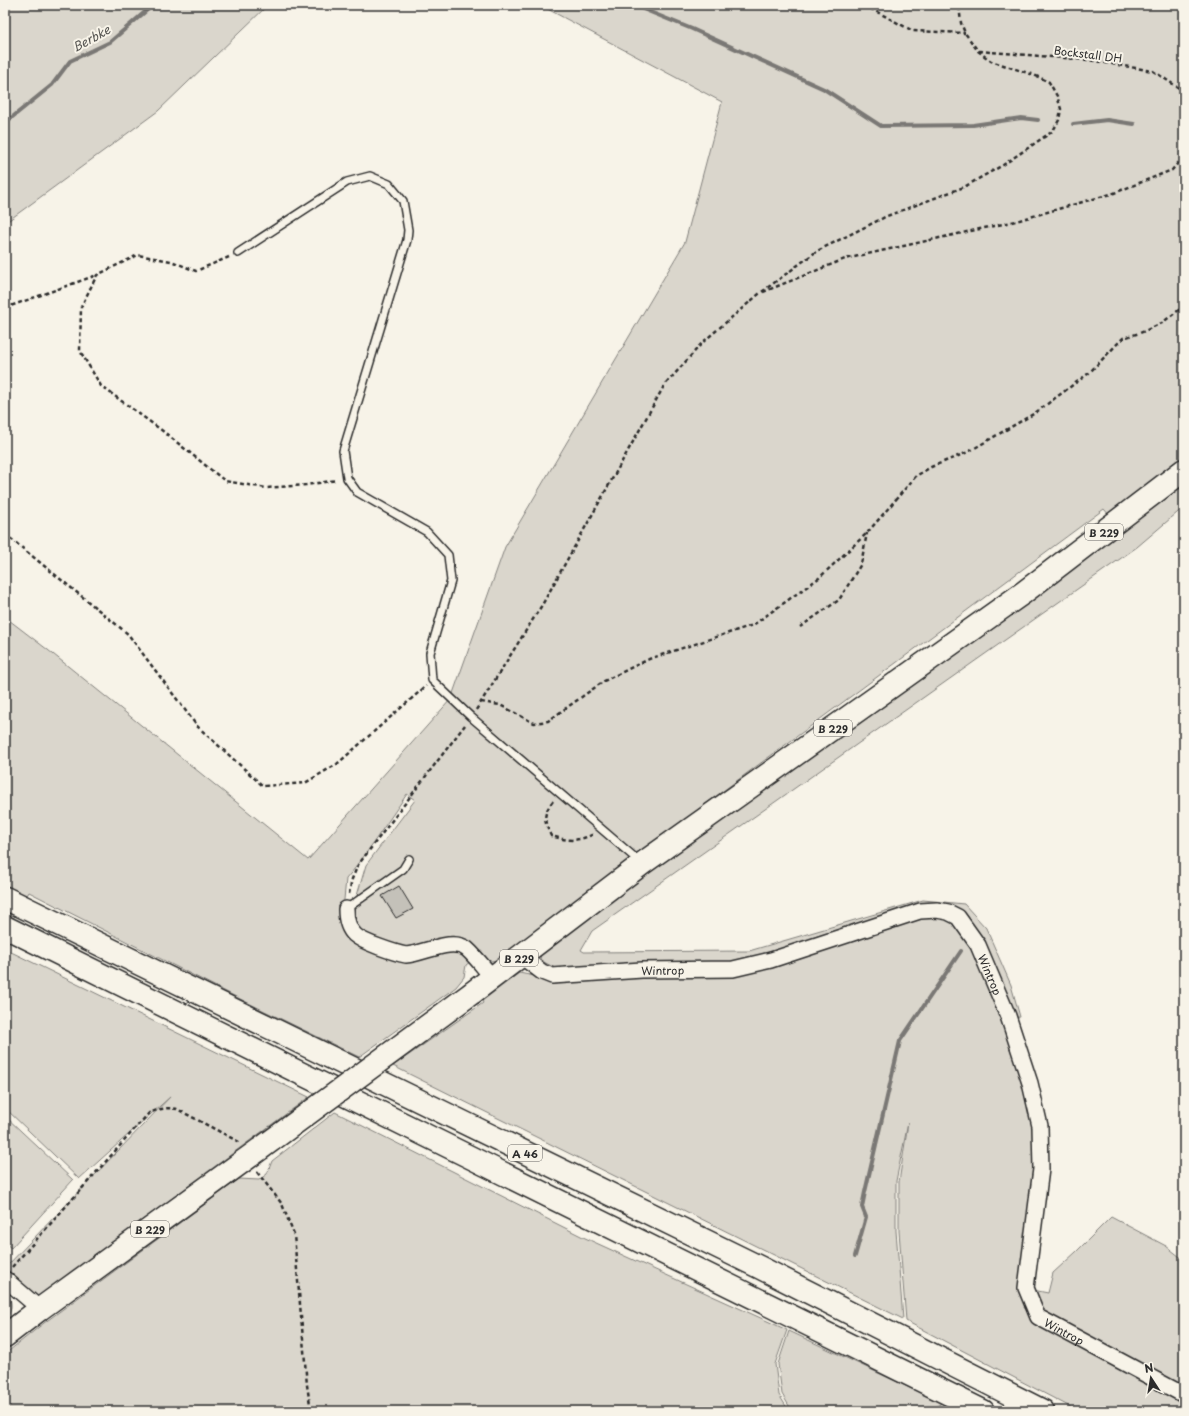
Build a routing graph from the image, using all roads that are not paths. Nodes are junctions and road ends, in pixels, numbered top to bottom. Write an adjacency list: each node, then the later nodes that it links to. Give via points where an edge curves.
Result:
1 (238, 252): 4 (lane, via 347,182 370,176 389,184 403,201 408,230 407,240 343,451 346,478 358,492 427,532 448,555 451,581 430,653 432,680 471,717)
2 (1184, 470): 4 (main road, B 229, via 1023,593)
3 (408, 859): 6 (lane, via 403,869)
4 (643, 864): 8 (main road, B 229)
5 (5, 898): 15 (main road, A 46, via 752,1264)
6 (346, 909): 9 (street, via 348,927 355,936 363,940 406,955 454,944 461,946)
7 (5, 927): 14 (main road, A 46)
8 (521, 956): 9 (main road, B 229); 13 (street, Wintrop, via 542,972 552,976 642,970 733,969 771,960 920,911 936,910 958,917 978,945 1008,1016 1030,1083 1040,1126 1041,1169 1026,1288 1038,1317)
9 (492, 978): 11 (main road, B 229, bridge, via 250,1151)
10 (8, 1274): 11 (street)
11 (40, 1309): 12 (main road, B 229)
12 (5, 1336)
13 (1184, 1396)
14 (982, 1411)
15 (1043, 1411)

